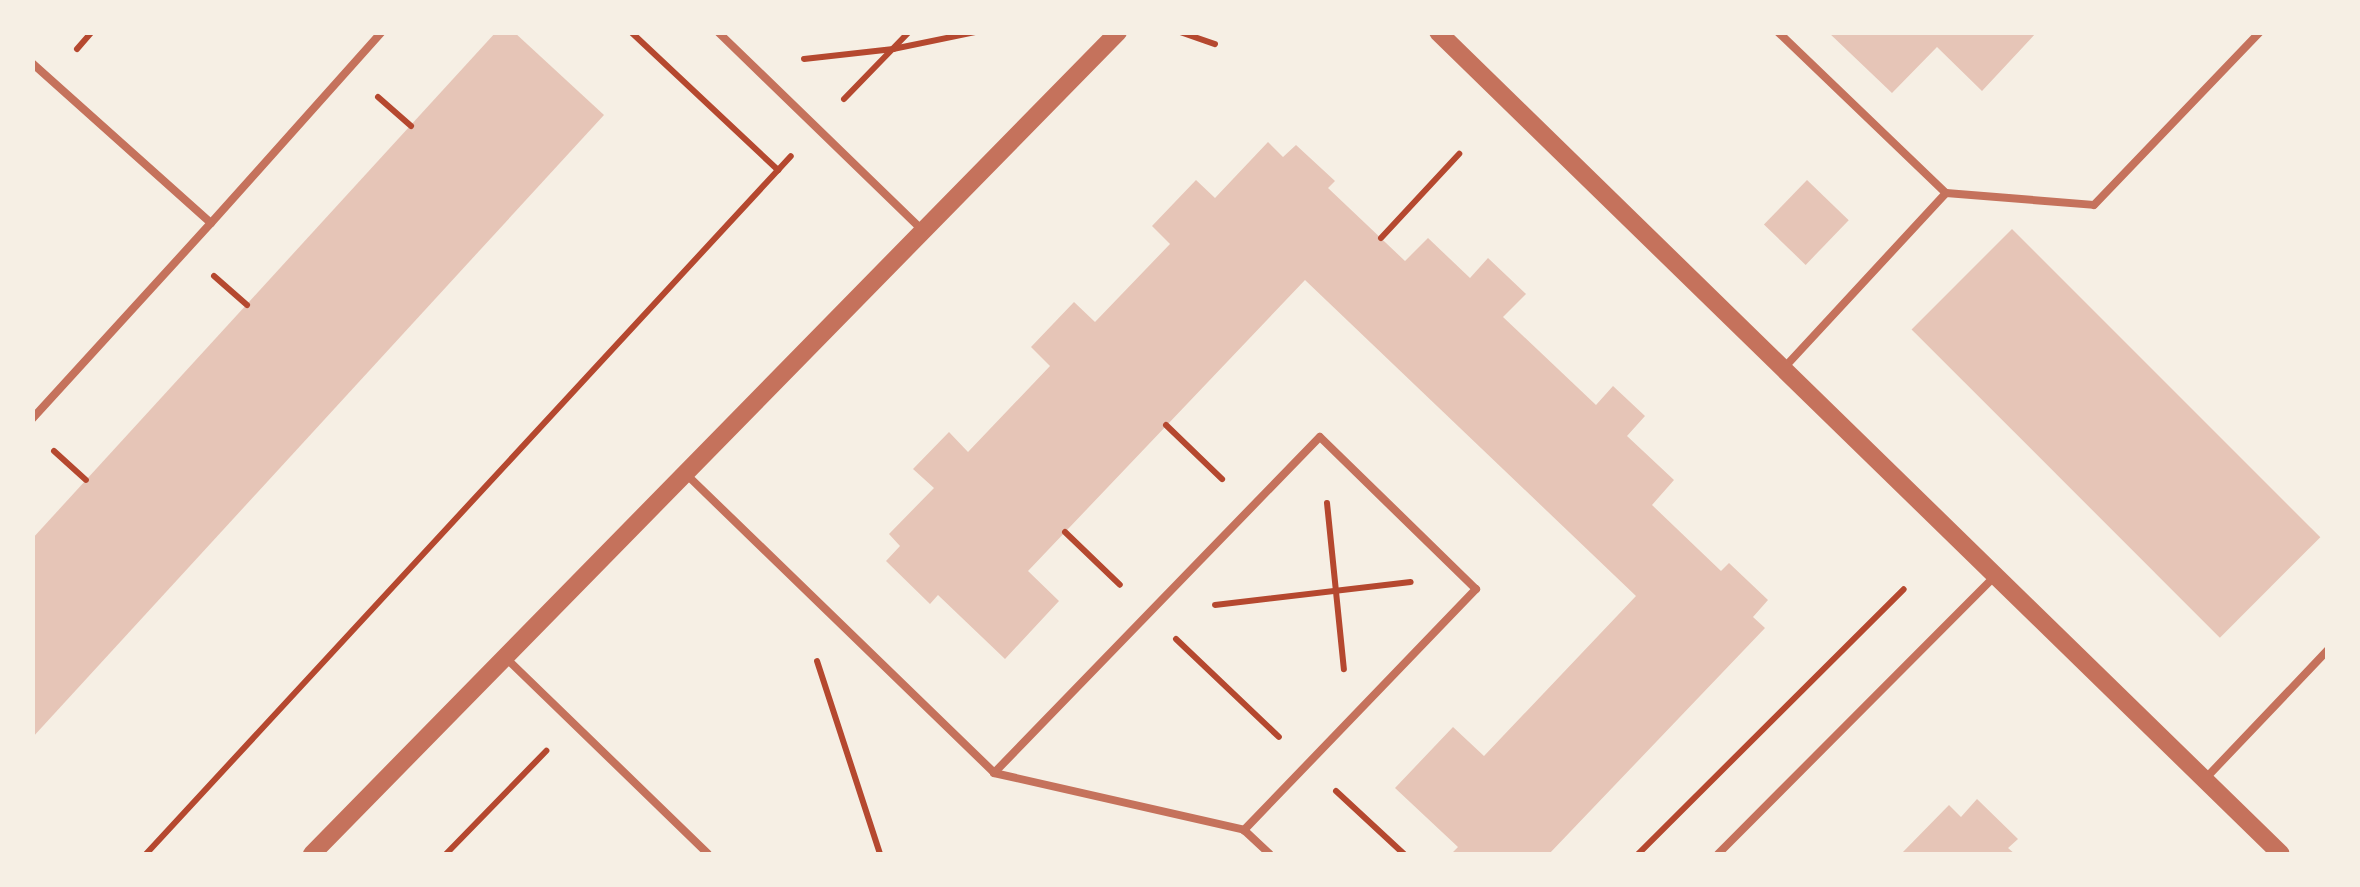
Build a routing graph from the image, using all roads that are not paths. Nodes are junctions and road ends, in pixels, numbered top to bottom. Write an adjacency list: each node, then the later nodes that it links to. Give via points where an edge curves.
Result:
1 (382, 32): 9 (lane)
2 (718, 32): 10 (lane)
3 (1118, 32): 10 (street)
4 (1438, 32): 11 (street)
5 (1778, 32): 8 (lane)
6 (2260, 32): 8 (lane, via 2094,204)
7 (32, 63): 9 (lane)
8 (1946, 193): 11 (lane)
9 (211, 223): 12 (lane)
10 (924, 232): 13 (street)
11 (1784, 369): 14 (street)
12 (32, 418)
13 (686, 475): 16 (street); 17 (lane)
14 (1995, 576): 18 (street); 23 (lane)
15 (2328, 650): 18 (lane)
16 (506, 658): 20 (street); 21 (lane)
17 (994, 774): 19 (lane); 19 (lane, via 1320,437 1476,589)
18 (2204, 780): 24 (street)
19 (1244, 830): 22 (lane)
20 (312, 854)
21 (708, 854)
22 (1270, 854)
23 (1718, 854)
24 (2281, 854)

